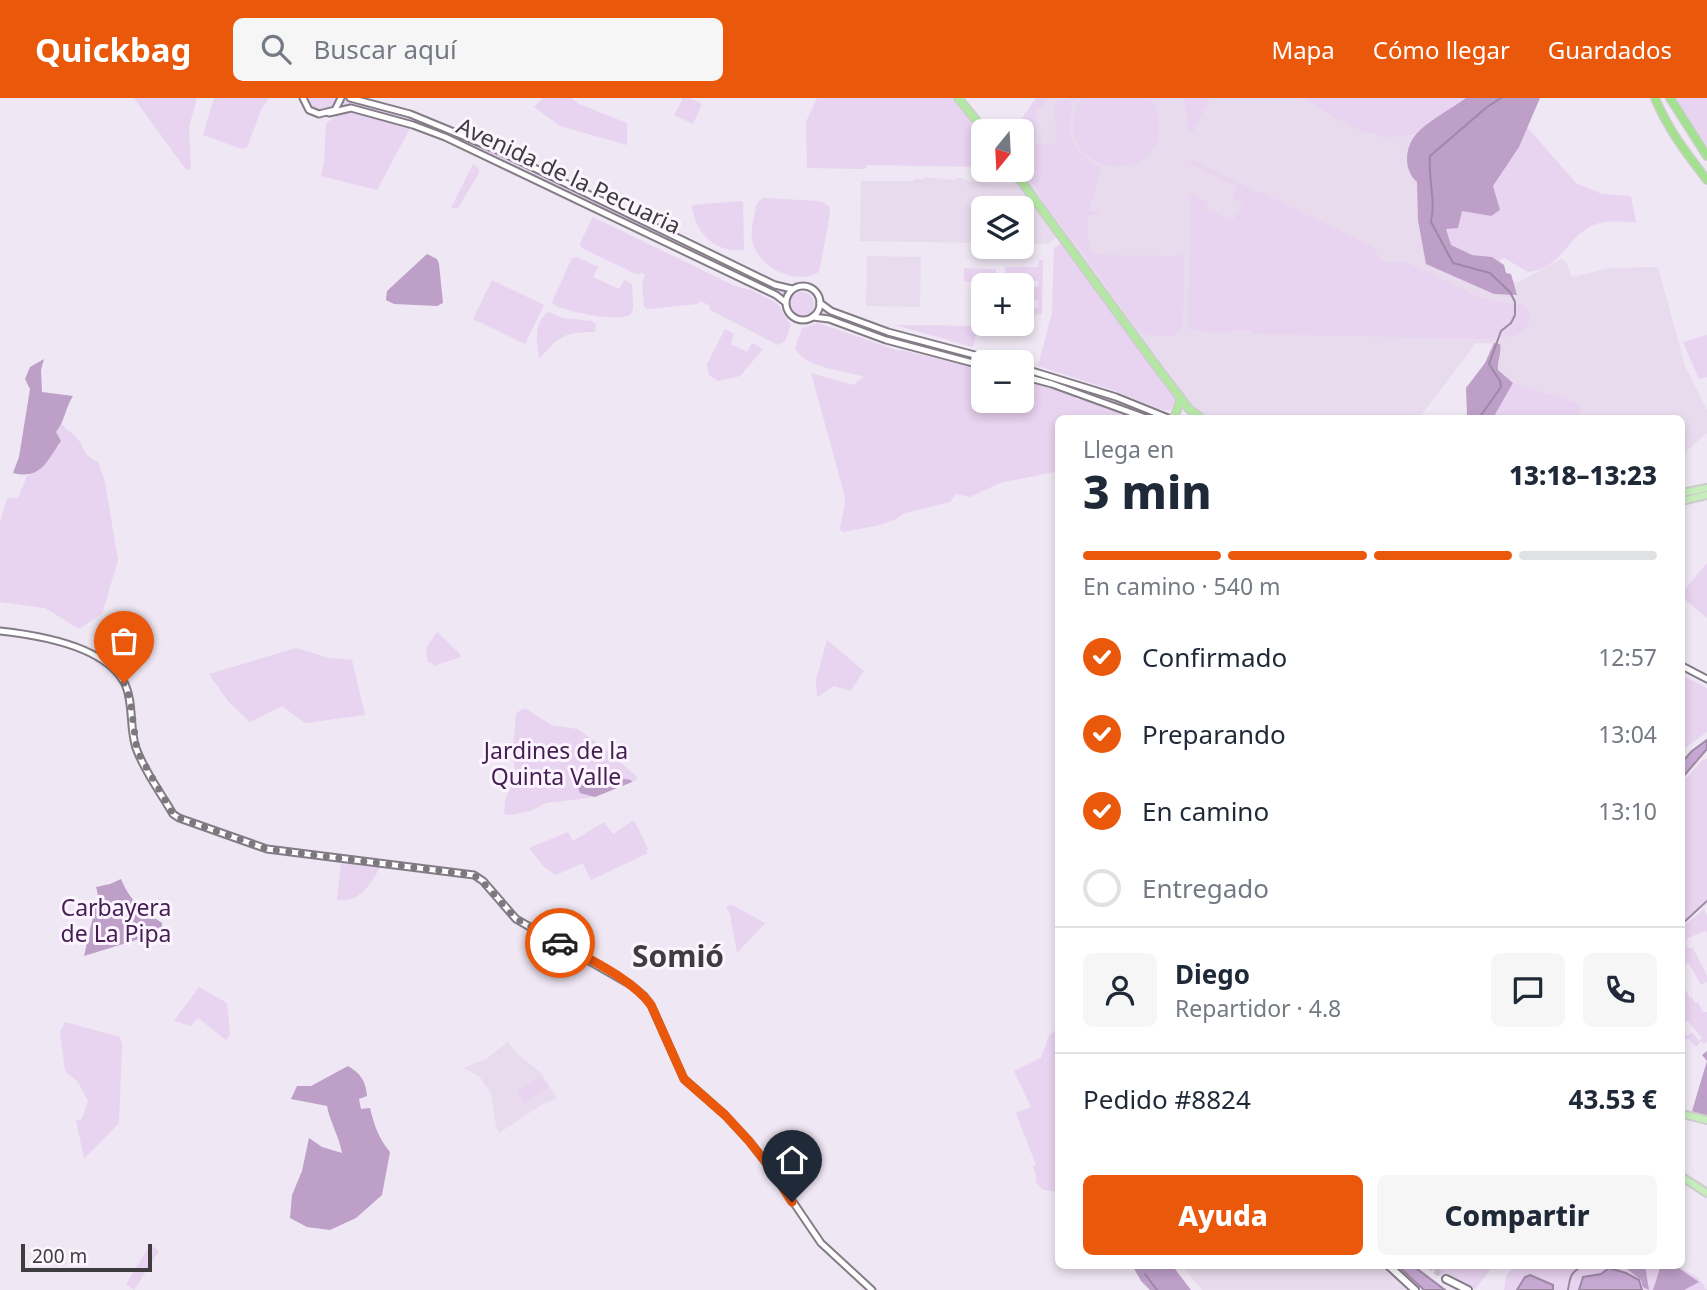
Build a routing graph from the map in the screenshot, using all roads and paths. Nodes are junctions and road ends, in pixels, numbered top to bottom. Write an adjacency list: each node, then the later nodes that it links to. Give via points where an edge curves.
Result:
1 (303, 98): 7 (street, via 312,112)
2 (341, 98): 7 (street)
3 (350, 98): 13 (street, Avenida de la Pecuaria, via 410,114 486,145 775,285)
4 (958, 98): 8 (highway)
5 (1656, 98): 10 (highway); 11 (highway, via 1680,145)
6 (1670, 98): 9 (highway)
7 (329, 113): 14 (street, Avenida de la Pecuaria, via 351,108 438,134)
8 (975, 119)
9 (1707, 156)
10 (1707, 174)
11 (1707, 180)
12 (1022, 182): 21 (highway)
13 (792, 289): 14 (street); 15 (street, via 809,286)
14 (785, 302): 16 (street, via 794,318)
15 (820, 303): 16 (street); 17 (street, via 831,312 888,332)
16 (813, 317): 18 (street)
17 (971, 354)
18 (971, 363)
19 (1034, 372): 23 (street)
20 (1034, 380): 22 (street)
21 (1178, 394): 24 (highway, via 1180,402); 25 (highway)
22 (1138, 415)
23 (1166, 415)
24 (1170, 415)
25 (1197, 415)
26 (1707, 488): 27 (main road)
27 (1685, 492)
28 (1707, 495): 29 (main road)
29 (1685, 500)
30 (0, 631): 39 (street, via 55,641 93,655 116,672 130,699 137,751 179,818 267,849 474,875 516,919 631,985 651,1005 684,1079 749,1141 821,1243)
31 (1685, 668): 32 (street)
32 (1707, 679)
33 (1685, 1115): 34 (main road)
34 (1707, 1120)
35 (1685, 1179): 36 (main road)
36 (1707, 1193)
37 (1392, 1269): 40 (main road)
38 (1446, 1279): 41 (main road)
39 (872, 1290)
40 (1415, 1290)
41 (1468, 1290)

